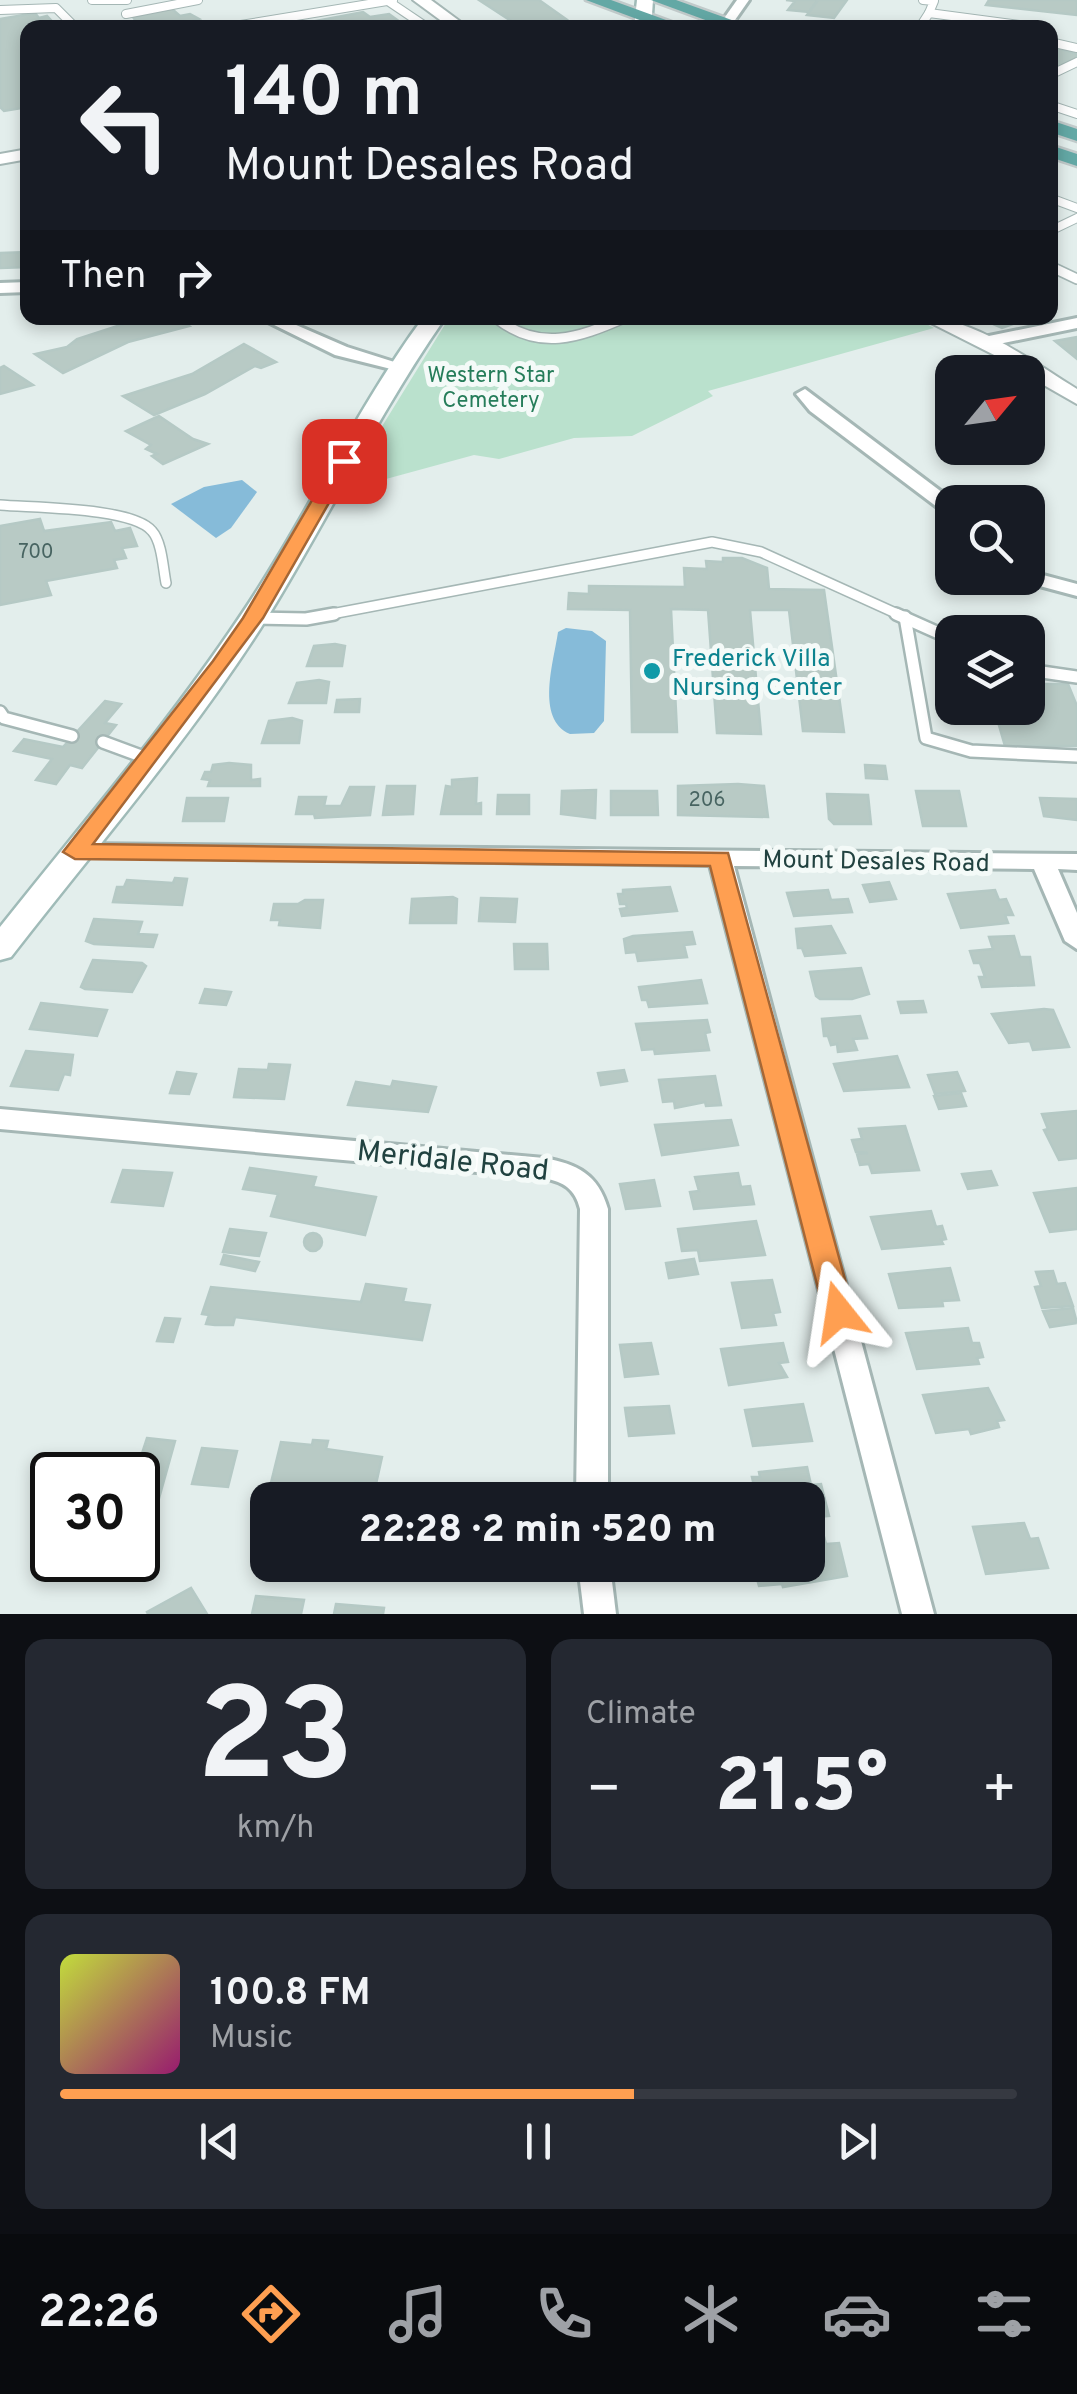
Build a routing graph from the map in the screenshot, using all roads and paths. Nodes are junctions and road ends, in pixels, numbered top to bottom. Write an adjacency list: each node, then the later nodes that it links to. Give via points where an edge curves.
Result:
1 (92, 0): 2 (lane)
2 (127, 0)
3 (198, 0): 13 (lane)
4 (391, 0): 16 (lane); 17 (lane)
5 (421, 0): 18 (street)
6 (594, 0): 14 (main road)
7 (659, 0): 20 (main road)
8 (691, 0): 21 (main road)
9 (923, 0): 12 (lane, via 934,1)
10 (575, 4): 19 (main road)
11 (0, 10): 15 (lane, via 56,8)
12 (929, 13): 22 (lane); 23 (lane)
13 (126, 14)
14 (643, 14)
15 (68, 20)
16 (272, 20)
17 (417, 20)
18 (450, 20)
19 (601, 20)
20 (732, 20)
21 (735, 20)
22 (925, 20)
23 (982, 20)
24 (1077, 323): 30 (street)
25 (284, 325): 31 (street)
26 (429, 325): 31 (main road)
27 (505, 325): 28 (lane, via 555,344)
28 (608, 325)
29 (946, 325): 30 (street)
30 (984, 342): 33 (street)
31 (399, 366): 40 (main road)
32 (805, 394): 34 (street)
33 (1077, 398)
34 (935, 496)
35 (0, 504): 37 (lane, via 115,515 148,526 164,559)
36 (1045, 582): 38 (street)
37 (166, 583)
38 (1077, 590)
39 (905, 617): 40 (lane, via 762,552 712,542 306,620); 41 (lane); 47 (lane, via 926,738 971,752)
40 (253, 618): 48 (main road)
41 (935, 631)
42 (1045, 672): 43 (lane)
43 (1077, 677)
44 (0, 712): 45 (lane)
45 (72, 736)
46 (103, 742): 48 (lane)
47 (1077, 756)
48 (148, 759): 49 (main road)
49 (75, 852): 50 (street, Mount Desales Road); 54 (main road)
50 (720, 858): 51 (street, Mount Desales Road); 59 (street)
51 (1042, 862): 52 (street, Mount Desales Road); 53 (street)
52 (1077, 862)
53 (1077, 941)
54 (0, 949)
55 (0, 1119): 56 (street, Meridale Road, via 544,1168 582,1180 594,1209)
56 (592, 1482)
57 (596, 1582): 58 (street)
58 (600, 1614)
59 (918, 1614)

